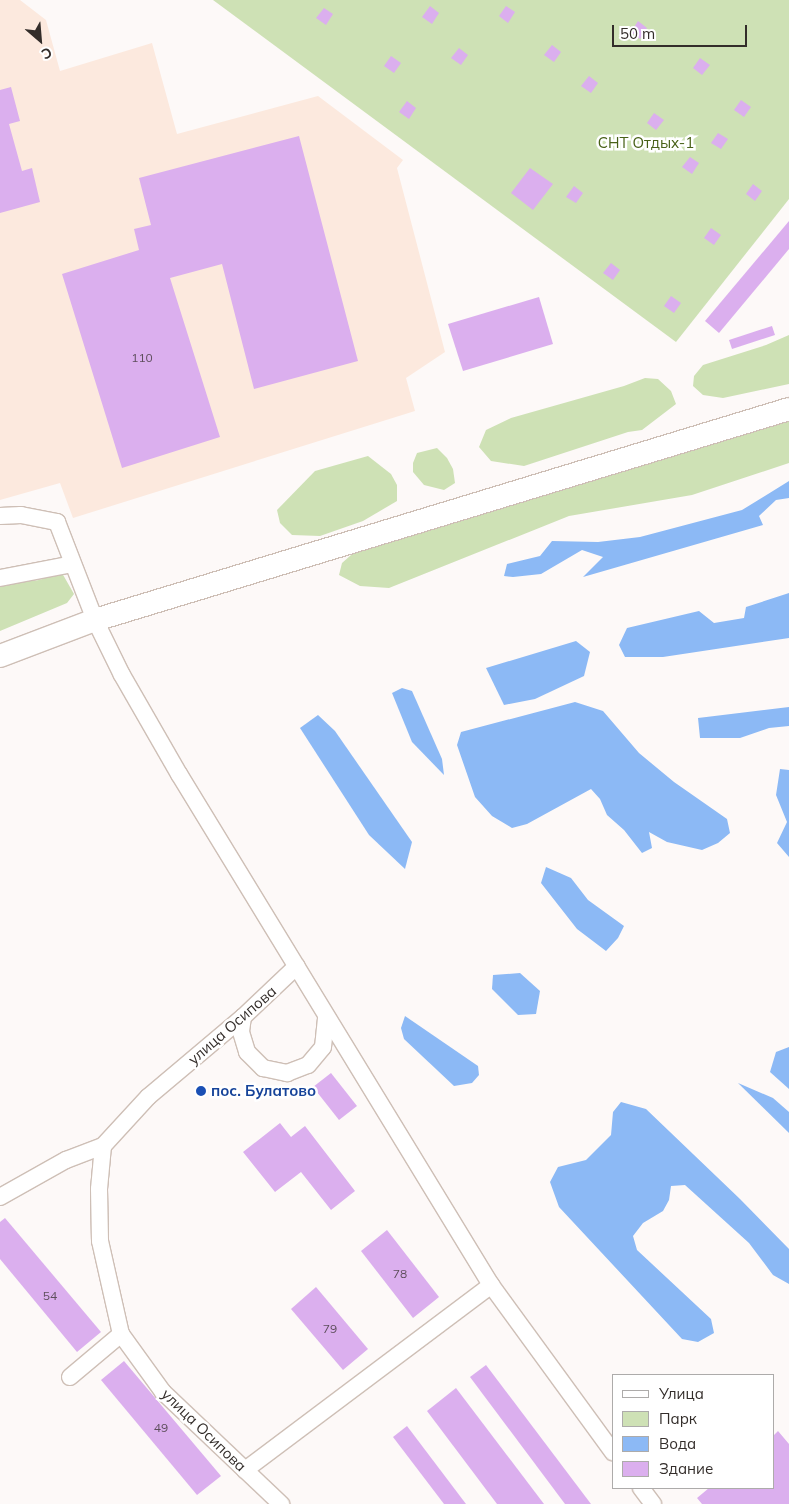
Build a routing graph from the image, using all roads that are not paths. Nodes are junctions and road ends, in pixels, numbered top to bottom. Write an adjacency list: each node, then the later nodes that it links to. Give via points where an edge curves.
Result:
1 (789, 409): 5 (main road)
2 (0, 516): 3 (street, via 57,522)
3 (73, 564): 4 (street); 5 (street)
4 (0, 578)
5 (95, 620): 6 (main road); 7 (street, via 122,675 179,774)
6 (0, 656)
7 (297, 966): 8 (street, улица Осипова); 9 (street)
8 (243, 1016): 9 (street, via 241,1032 247,1052 263,1068 287,1073 308,1065 323,1047); 10 (street, улица Осипова, via 148,1097)
9 (326, 1017): 12 (street)
10 (103, 1146): 11 (street, улица Осипова, via 66,1160); 13 (street, улица Осипова, via 99,1188 100,1241)
11 (0, 1197)
12 (491, 1285): 15 (street); 16 (street)
13 (122, 1334): 14 (street); 16 (street, улица Осипова, via 163,1392)
14 (70, 1377)
15 (612, 1451)
16 (245, 1470): 18 (street, улица Осипова)
17 (641, 1489): 19 (street)
18 (281, 1504)
19 (653, 1504)

